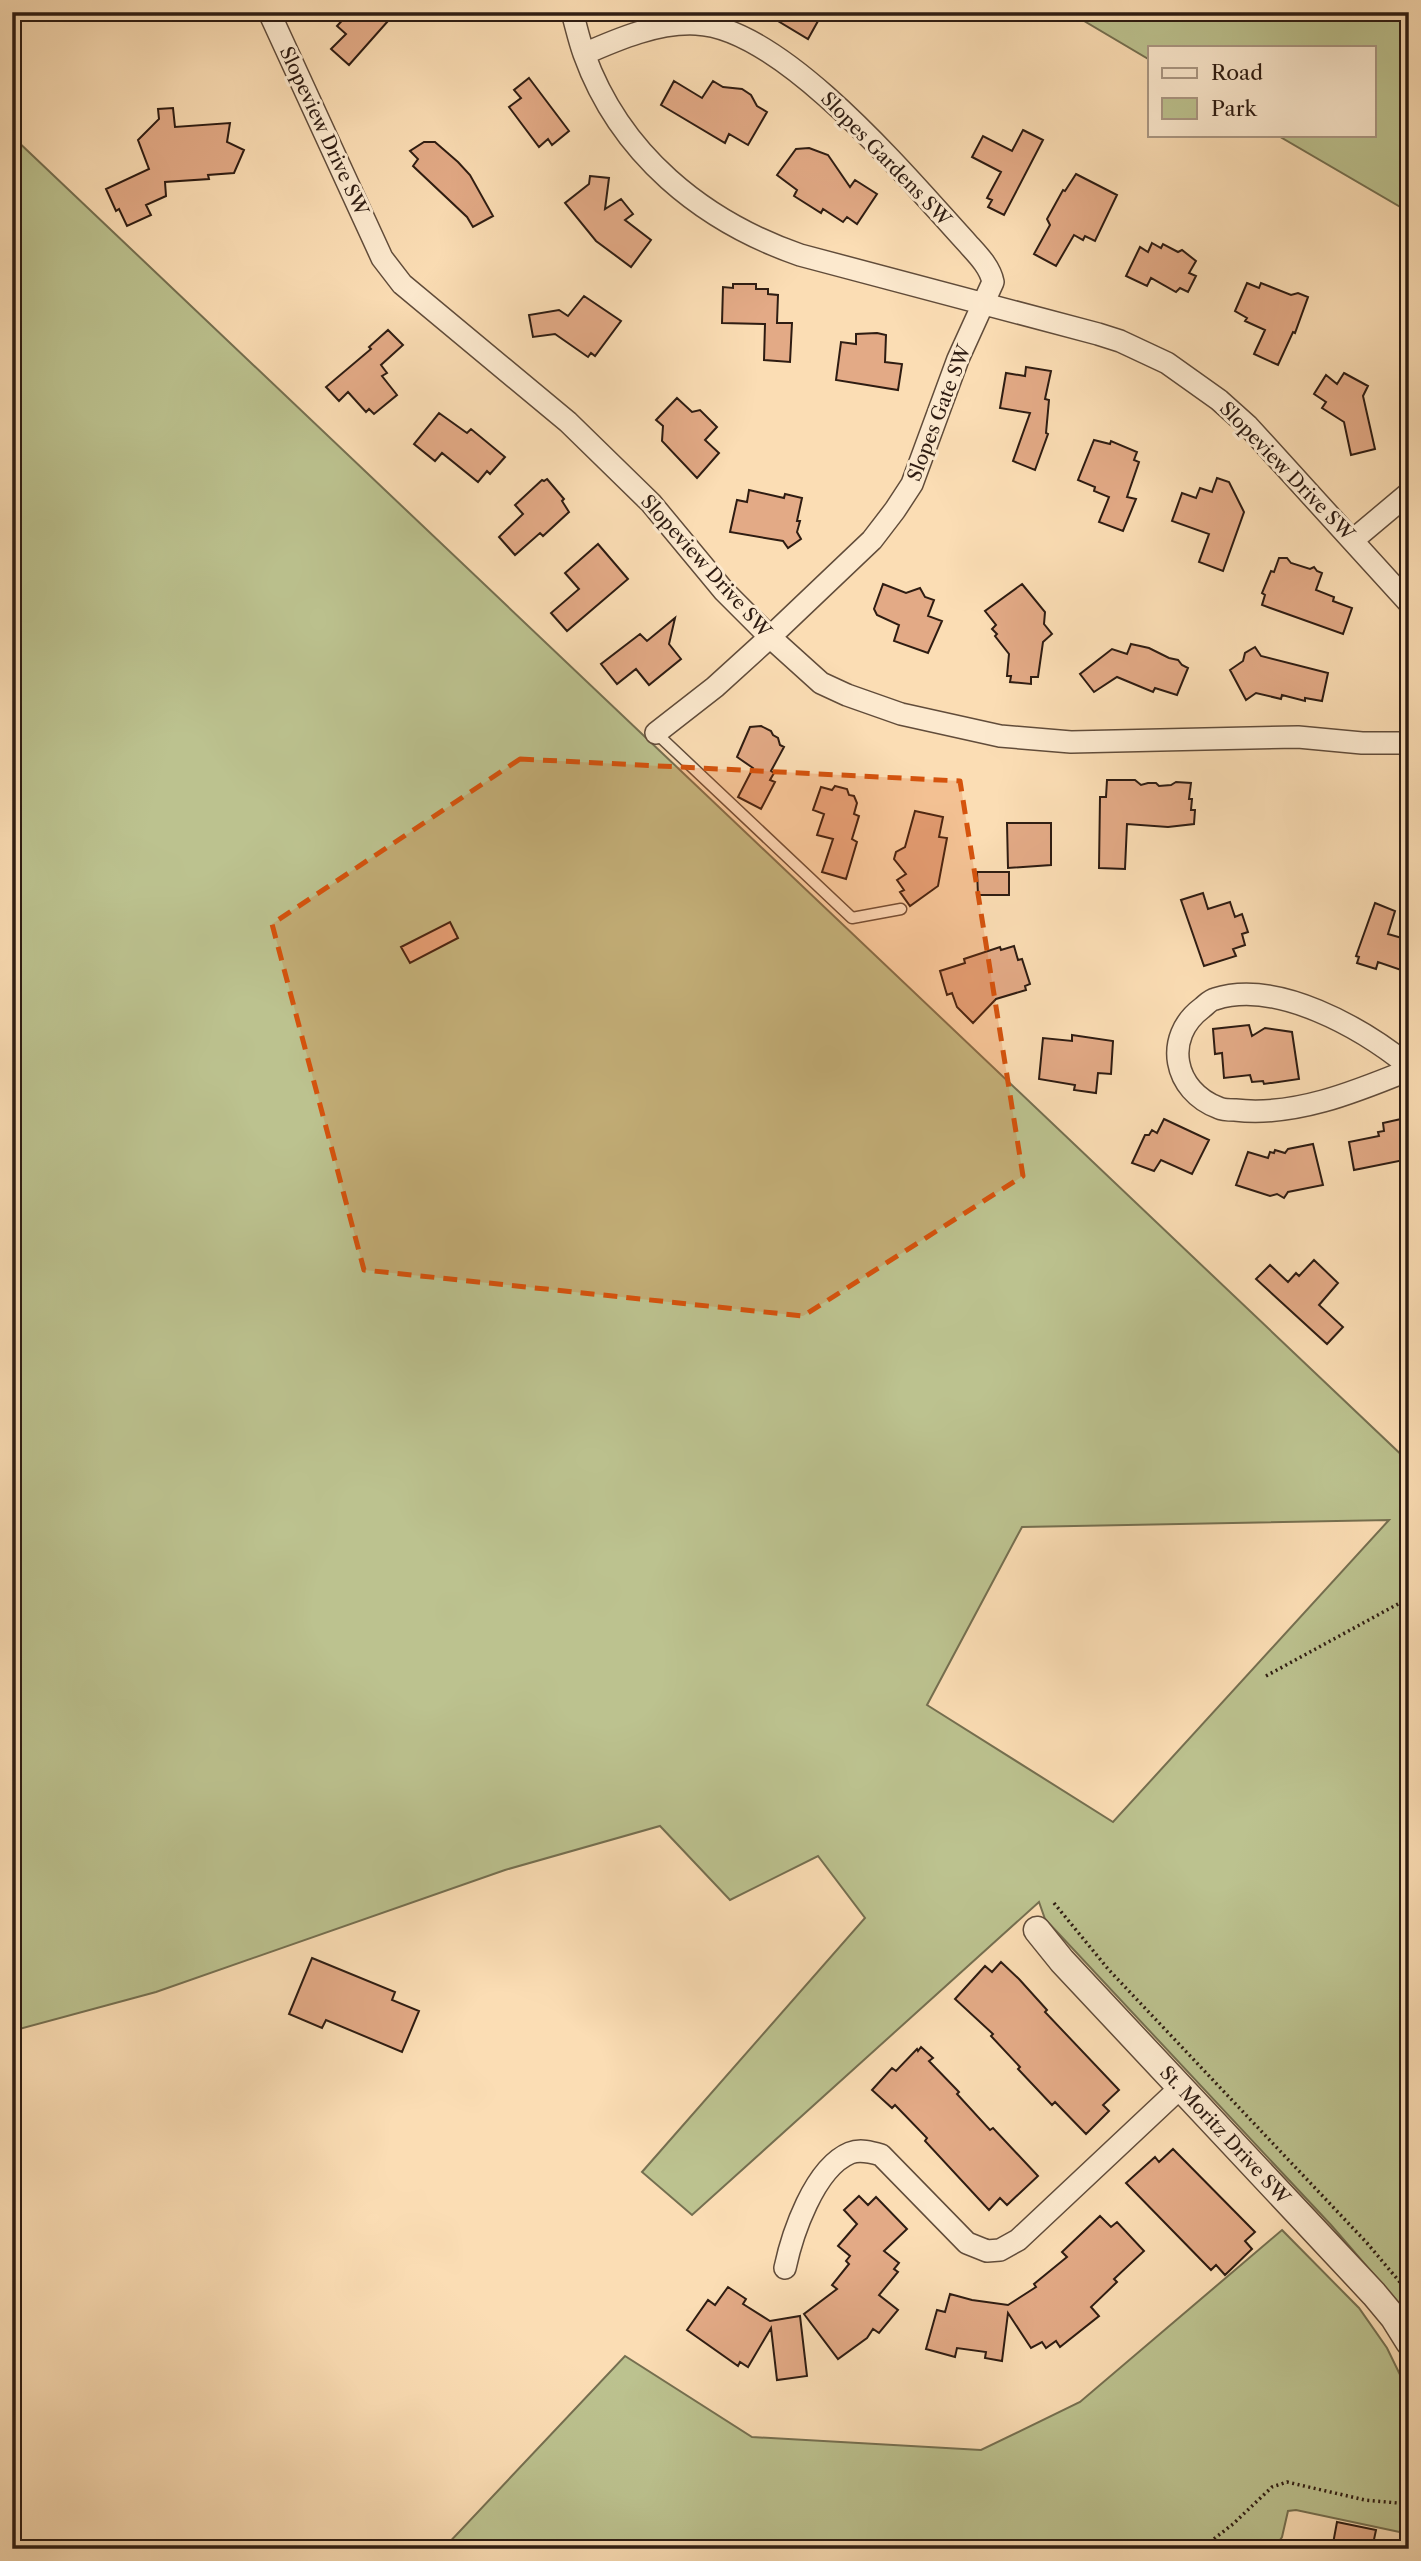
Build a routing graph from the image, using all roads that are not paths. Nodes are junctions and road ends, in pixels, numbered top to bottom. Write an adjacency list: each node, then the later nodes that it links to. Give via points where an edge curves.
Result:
1 (269, 12): 8 (street, Slopeview Drive SW, via 382,258 402,284 603,455)
2 (572, 12): 3 (street, Slopeview Drive SW)
3 (584, 54): 4 (street, Slopeview Drive SW, via 635,144 678,187 724,221 800,255); 4 (street, Slopes Gardens SW, via 636,35 696,24 757,45 844,110 968,244 992,276)
4 (984, 304): 6 (street, Slopeview Drive SW, via 1109,337 1167,363 1248,426); 8 (street, Slopes Gate SW, via 906,493 872,540)
5 (1409, 493): 6 (street)
6 (1353, 540): 7 (street, Slopeview Drive SW)
7 (1409, 603)
8 (770, 637): 9 (street, Slopes Gate SW); 10 (street, Slopeview Drive SW, via 821,682 847,695 901,714 1000,736 1071,742 1298,737)
9 (656, 733): 11 (lane, via 852,918)
10 (1409, 743)
11 (901, 909)
12 (1409, 1068): 12 (street, via 1350,1026 1279,997 1213,999 1191,1016 1181,1031 1177,1056 1181,1076 1196,1093 1219,1108 1249,1112 1305,1105 1368,1087)
13 (1037, 1930): 14 (street, St. Moritz Drive SW)
14 (1181, 2087): 15 (street, via 1018,2240 1000,2250 967,2243 881,2155 851,2153 833,2165 807,2204 792,2237); 16 (street, St. Moritz Drive SW, via 1374,2294)
15 (785, 2269)
16 (1409, 2342)

